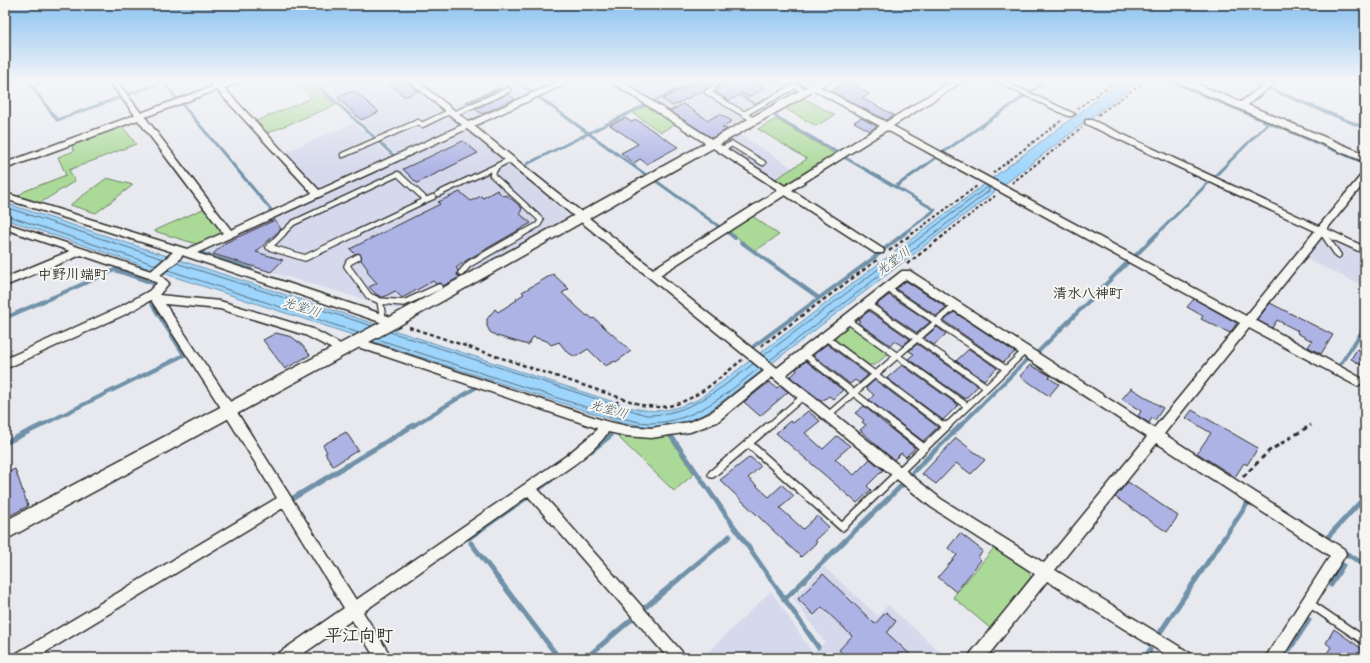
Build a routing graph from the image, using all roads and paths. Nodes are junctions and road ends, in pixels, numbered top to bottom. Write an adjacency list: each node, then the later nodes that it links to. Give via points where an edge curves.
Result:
1 (136, 111): 17 (street)
2 (154, 111): 17 (street)
3 (240, 111): 32 (street)
4 (450, 111): 15 (street)
5 (458, 111): 15 (lane)
6 (499, 111): 20 (street)
7 (662, 111): 22 (street)
8 (739, 111): 18 (lane)
9 (762, 111): 18 (street)
10 (855, 111): 21 (street)
11 (910, 111): 21 (street)
12 (1064, 111): 16 (street)
13 (1104, 111): 19 (path)
14 (1253, 111): 24 (street)
15 (453, 113): 20 (street); 23 (lane, via 422,125 418,122)
16 (1071, 114)
17 (140, 116): 27 (street); 40 (street)
18 (749, 117): 22 (street)
19 (1089, 122): 30 (path); 39 (street)
20 (468, 125): 25 (street); 32 (street)
21 (886, 126): 30 (street); 31 (street)
22 (717, 146): 26 (lane, via 732,144); 31 (street); 37 (street)
23 (343, 155)
24 (1365, 158)
25 (511, 160): 28 (lane); 37 (street)
26 (762, 163)
27 (5, 166)
28 (497, 166): 33 (lane); 41 (lane, via 492,175 541,220 538,225)
29 (1365, 176): 39 (street)
30 (1004, 189): 50 (path, via 905,266); 63 (street)
31 (785, 190): 43 (street); 52 (street)
32 (318, 194): 40 (street)
33 (438, 194)
34 (5, 196): 45 (street, via 115,229)
35 (433, 197): 36 (lane)
36 (426, 200): 36 (lane, via 305,258 269,247 293,223 398,174)
37 (581, 217): 48 (street); 52 (street)
38 (5, 226): 42 (street)
39 (1320, 230): 44 (street); 46 (lane); 63 (street)
40 (229, 234): 45 (street)
41 (498, 247): 48 (lane); 49 (lane, via 469,264)
42 (80, 251): 51 (street); 53 (street)
43 (879, 251)
44 (1365, 251)
45 (180, 254): 51 (street); 61 (street)
46 (1338, 255)
47 (358, 257): 57 (lane, via 347,266 369,296)
48 (509, 257): 61 (street)
49 (461, 273)
50 (906, 274): 55 (street); 59 (street)
51 (153, 275): 56 (street, via 164,282)
52 (652, 275): 73 (street)
53 (5, 282)
54 (439, 287): 57 (lane, via 404,303)
55 (887, 288): 58 (street); 62 (lane)
56 (155, 296): 67 (street, via 220,305 309,332); 71 (street); 80 (street)
57 (380, 301): 61 (lane)
58 (867, 304): 60 (street); 65 (lane)
59 (956, 306): 62 (lane); 68 (street)
60 (847, 320): 64 (street); 70 (lane)
61 (388, 322): 66 (street); 82 (path, via 619,398)
62 (937, 322): 65 (lane); 72 (lane)
63 (1247, 322): 75 (street); 85 (street)
64 (826, 337): 69 (street); 74 (lane)
65 (917, 339): 70 (lane); 76 (lane)
66 (358, 341): 67 (street); 82 (street)
67 (342, 350): 80 (street)
68 (1025, 350): 72 (lane); 85 (street)
69 (804, 354): 73 (street); 77 (lane)
70 (897, 356): 74 (lane); 79 (lane)
71 (5, 364)
72 (1006, 369): 76 (lane)
73 (775, 373): 78 (street); 82 (street, via 713,418 690,427 651,433 627,431)
74 (876, 374): 77 (lane); 84 (lane)
75 (1357, 382)
76 (987, 388): 79 (lane)
77 (854, 393): 81 (lane); 87 (lane)
78 (804, 396): 81 (street); 86 (lane)
79 (967, 406): 84 (lane)
80 (229, 410): 92 (street); 93 (street)
81 (827, 416): 88 (street)
82 (606, 424): 91 (street, via 599,436)
83 (1311, 425): 90 (path, via 1269,451)
84 (946, 427): 87 (lane)
85 (1156, 435): 90 (street); 94 (street)
86 (748, 443): 88 (lane, via 842,527); 89 (lane)
87 (924, 448): 88 (lane)
88 (898, 473): 94 (street, via 936,503)
89 (712, 474)
90 (1234, 485): 95 (street, via 1339,554)
91 (529, 488): 96 (street); 101 (street)
92 (285, 500): 96 (street); 98 (street)
93 (5, 530)
94 (1045, 572): 102 (street); 103 (street)
95 (1308, 602): 97 (lane); 104 (street)
96 (354, 610): 99 (street); 100 (street)
97 (1365, 641)
98 (22, 658)
99 (284, 658)
100 (384, 658)
101 (678, 658)
102 (976, 658)
103 (1185, 658)
104 (1273, 658)

